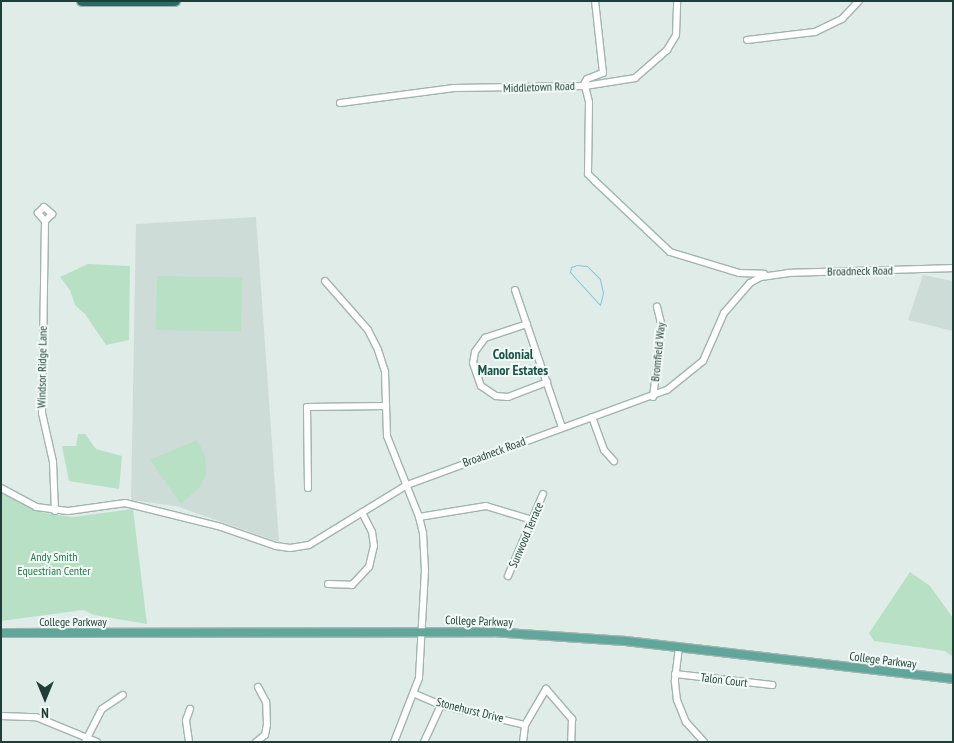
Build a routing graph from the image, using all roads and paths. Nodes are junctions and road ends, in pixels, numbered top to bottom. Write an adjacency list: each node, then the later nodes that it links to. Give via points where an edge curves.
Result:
1 (82, 1): 2 (highway)
2 (175, 1)
3 (595, 1): 7 (street, via 603,73 587,79)
4 (677, 1): 7 (street, via 676,36 667,50 635,78)
5 (859, 1): 6 (street, via 842,19 815,32)
6 (747, 40)
7 (584, 86): 8 (street, Middletown Road, via 454,88); 11 (street, Middletown Road, via 589,109 588,174 595,182 670,252 739,273)
8 (340, 103)
9 (44, 221): 26 (street, Windsor Ridge Lane, via 42,413 53,462)
10 (953, 268): 11 (street, Broadneck Road)
11 (768, 274): 17 (street, Broadneck Road, via 750,283 724,313 703,362 688,377)
12 (325, 281): 18 (street, via 368,330 385,372)
13 (515, 290): 15 (street)
14 (657, 308): 17 (street, Bromfield Way, via 662,327)
15 (527, 324): 16 (street); 16 (street, via 485,338 475,352 473,364 481,386 496,396 508,397)
16 (547, 382): 20 (street)
17 (653, 397): 19 (street, Broadneck Road)
18 (386, 406): 22 (street, via 387,436); 24 (street, via 307,407)
19 (592, 417): 20 (street, Broadneck Road); 21 (street, via 604,450)
20 (562, 426): 22 (street, Broadneck Road)
21 (614, 460)
22 (406, 485): 27 (street, Broadneck Road); 28 (street)
23 (1, 488): 26 (street, Broadneck Road, via 36,507)
24 (308, 488)
25 (543, 494): 29 (street, Sunwood Terrace)
26 (55, 511): 27 (street, Broadneck Road, via 126,503 290,548 309,545)
27 (362, 512): 31 (street, via 372,532 374,546 369,567 352,585)
28 (420, 517): 29 (street, via 486,506); 32 (street, via 425,557)
29 (532, 520): 30 (street, Sunwood Terrace)
30 (508, 576)
31 (328, 584)
32 (420, 631): 33 (main road, College Parkway); 34 (main road, College Parkway, via 585,638); 39 (street, via 420,678)
33 (1, 634)
34 (679, 647): 35 (street); 36 (main road, College Parkway)
35 (675, 674): 37 (street, Talon Court); 53 (street, via 680,710)
36 (953, 679)
37 (772, 685)
38 (258, 687): 48 (street, via 266,702 267,725 265,735)
39 (415, 694): 41 (street, Stonehurst Drive); 49 (street, via 399,723)
40 (123, 695): 45 (street, via 102,708)
41 (441, 705): 44 (street, Stonehurst Drive); 50 (street)
42 (190, 709): 47 (street, via 186,720)
43 (1, 716): 45 (street, via 36,717)
44 (525, 725): 51 (street); 52 (street, via 546,689 572,719)
45 (86, 740): 46 (street)
46 (98, 742)
47 (189, 742)
48 (256, 742)
49 (394, 742)
50 (424, 742)
51 (523, 742)
52 (571, 742)
53 (704, 742)

